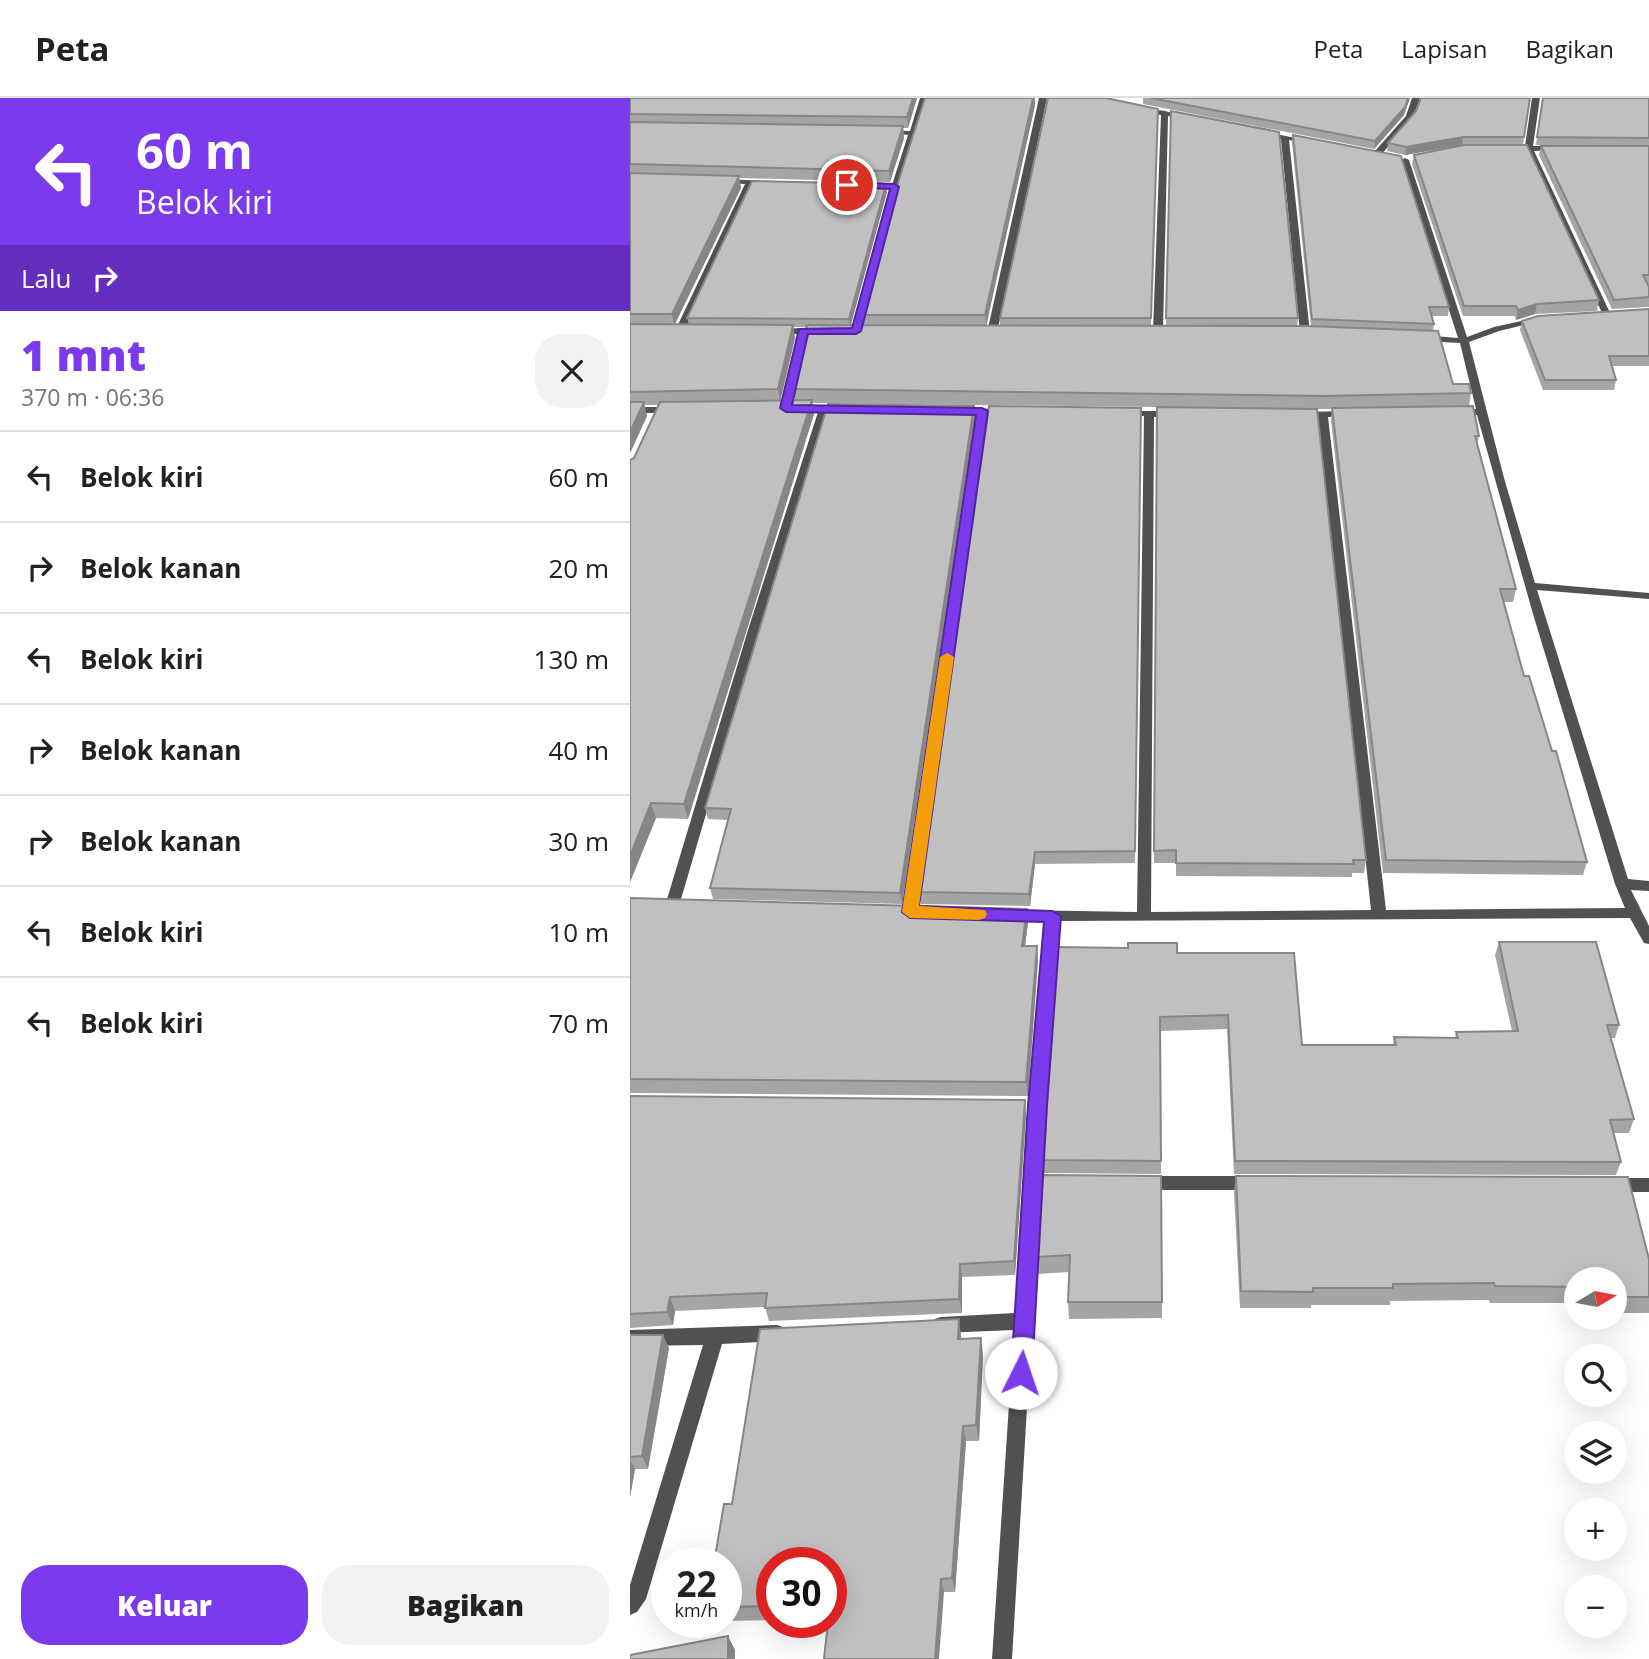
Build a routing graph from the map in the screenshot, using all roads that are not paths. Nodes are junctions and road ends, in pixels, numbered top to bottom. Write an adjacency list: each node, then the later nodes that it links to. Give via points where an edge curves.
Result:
1 (924, 98): 10 (street)
2 (1043, 98): 41 (street)
3 (1416, 98): 17 (street, via 1409,117)
4 (1536, 98): 13 (street)
5 (1138, 108): 6 (street)
6 (1165, 113): 7 (street); 31 (street)
7 (1191, 118)
8 (871, 132): 10 (street)
9 (1258, 132): 11 (street)
10 (911, 133): 22 (street)
11 (1284, 138): 12 (street); 37 (street)
12 (1325, 144)
13 (1529, 148): 14 (street); 15 (street); 23 (street, via 1601,315)
14 (1503, 149)
15 (1569, 149)
16 (1365, 151): 17 (street)
17 (1378, 153): 44 (street, via 1409,160)
18 (710, 181): 19 (street)
19 (750, 182): 20 (street); 39 (street)
20 (776, 183)
21 (855, 185): 22 (street)
22 (895, 187): 28 (street)
23 (1621, 314)
24 (1547, 319): 44 (street)
25 (803, 331): 26 (street); 33 (street); 46 (street)
26 (830, 331)
27 (843, 331): 28 (street)
28 (856, 331): 29 (street)
29 (870, 331)
30 (1144, 331): 31 (street)
31 (1158, 331): 32 (street)
32 (1171, 331)
33 (762, 332)
34 (979, 332): 41 (street)
35 (1006, 332): 41 (street)
36 (1291, 332): 37 (street)
37 (1305, 332): 42 (street)
38 (665, 333): 39 (street)
39 (679, 333): 40 (street)
40 (693, 333)
41 (992, 333)
42 (1317, 333)
43 (1414, 337): 44 (street)
44 (1464, 341): 56 (street)
45 (773, 408): 46 (street)
46 (786, 408): 50 (street)
47 (630, 410): 48 (street)
48 (657, 410): 49 (street); 63 (street)
49 (683, 410)
50 (824, 410): 51 (street); 68 (street)
51 (863, 410)
52 (943, 411): 53 (street)
53 (982, 411): 54 (street); 69 (street)
54 (1024, 412)
55 (1441, 412): 56 (street)
56 (1480, 412): 64 (street)
57 (1108, 413): 58 (street)
58 (1149, 414): 59 (street); 74 (street)
59 (1189, 414)
60 (1363, 414): 62 (street)
61 (1283, 415): 62 (street)
62 (1323, 415): 72 (street)
63 (652, 422)
64 (1531, 586): 65 (street); 66 (street)
65 (1649, 596)
66 (1622, 884): 67 (street); 70 (street)
67 (1649, 886)
68 (673, 906)
69 (910, 912)
70 (1634, 914): 72 (street); 75 (street)
71 (988, 915): 73 (street)
72 (1379, 915): 74 (street)
73 (1052, 916): 74 (street); 80 (street, via 1031,1105 1041,1183)
74 (1144, 917)
75 (1649, 939)
76 (1132, 1183): 77 (street)
77 (1272, 1183)
78 (1593, 1185): 79 (street)
79 (1649, 1185)
80 (1025, 1321): 81 (street); 86 (street)
81 (917, 1326)
82 (796, 1332): 83 (street)
83 (715, 1336): 84 (street); 85 (street, via 636,1599)
84 (630, 1338)
85 (630, 1605)
86 (1002, 1659)

